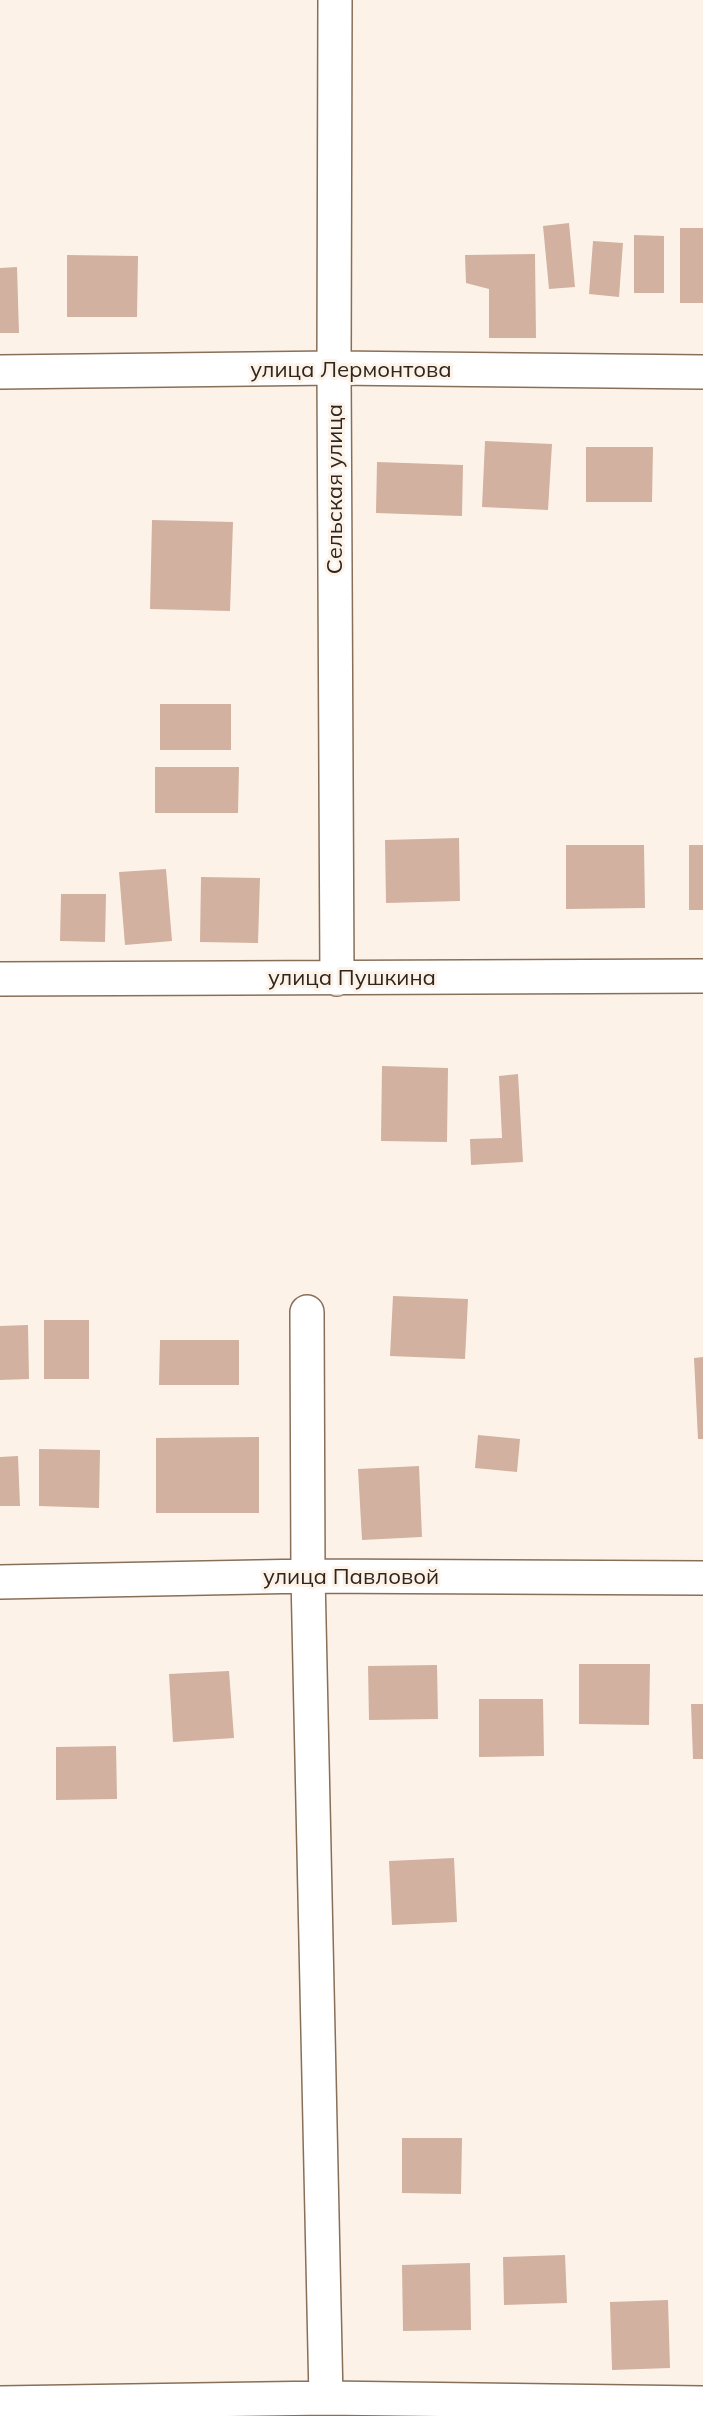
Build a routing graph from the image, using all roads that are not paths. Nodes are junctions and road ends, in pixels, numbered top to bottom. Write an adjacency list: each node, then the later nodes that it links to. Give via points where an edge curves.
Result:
1 (335, 0): 2 (street, Сельская улица)
2 (334, 368): 3 (street, улица Лермонтова); 4 (street, улица Лермонтова); 7 (street, Сельская улица)
3 (0, 372)
4 (703, 372)
5 (703, 976): 7 (street, улица Пушкина)
6 (0, 979): 7 (street, улица Пушкина)
7 (337, 979)
8 (307, 1312): 9 (street)
9 (308, 1576): 10 (street, улица Павловой); 11 (street, улица Павловой); 12 (street)
10 (703, 1578)
11 (0, 1582)
12 (326, 2398): 13 (street); 14 (street)
13 (0, 2403)
14 (703, 2403)

